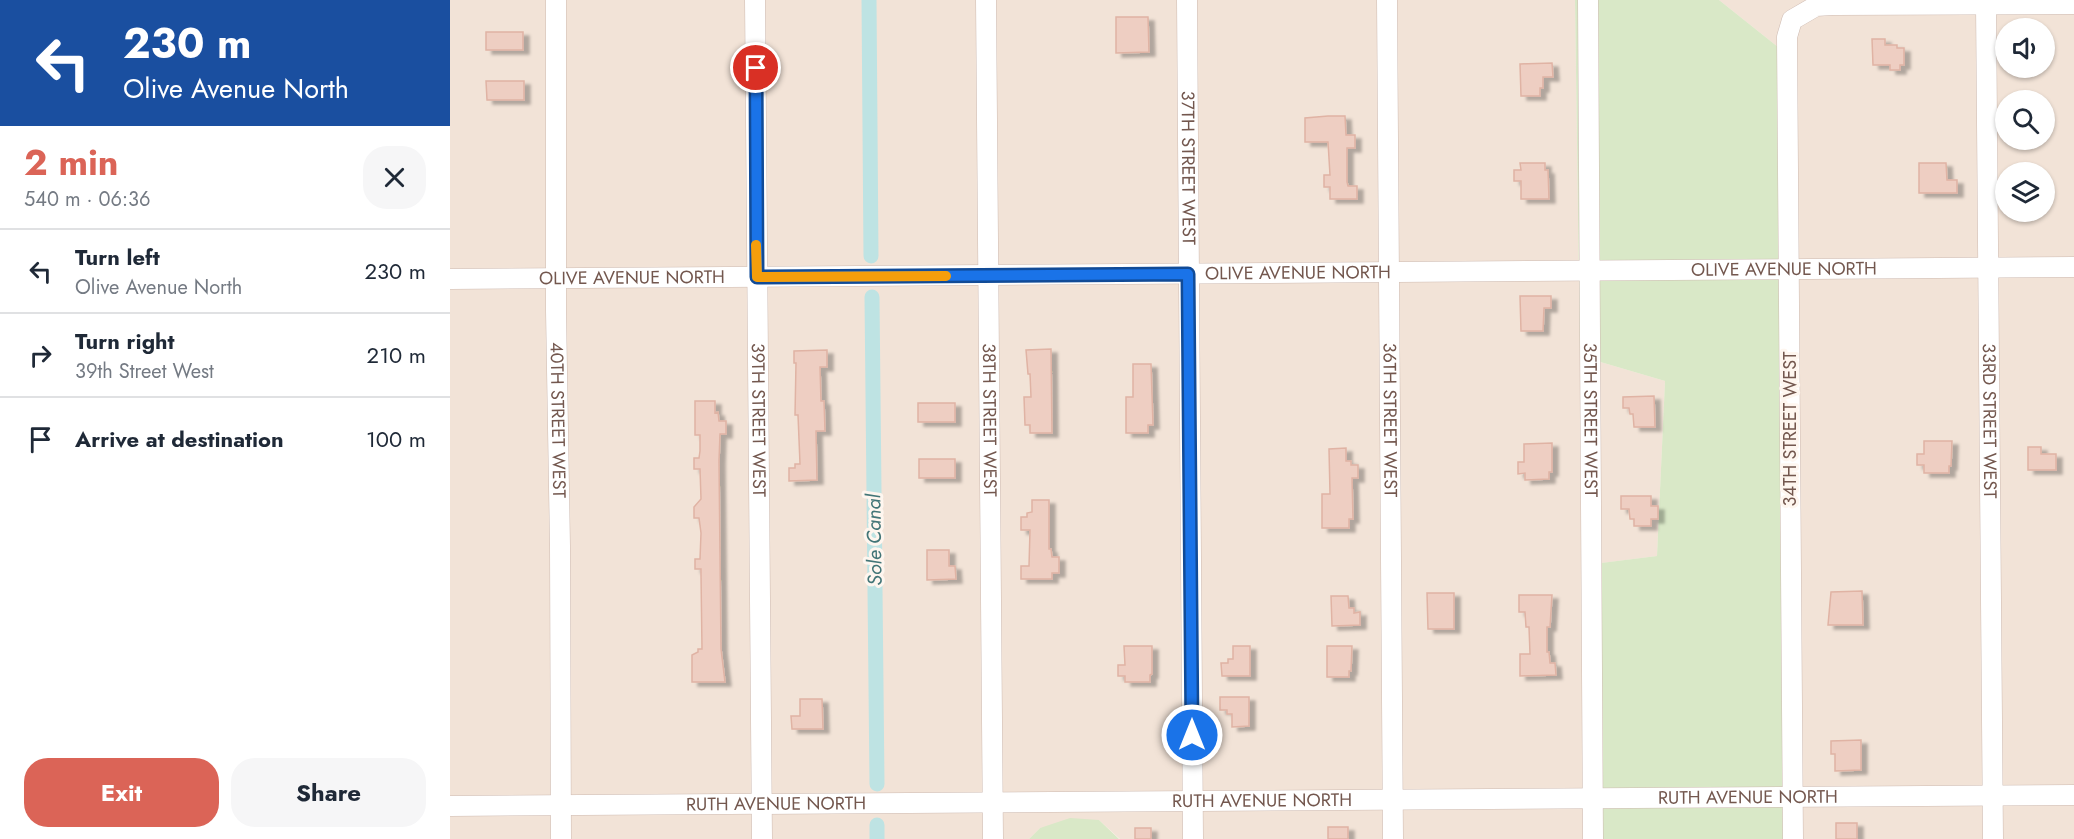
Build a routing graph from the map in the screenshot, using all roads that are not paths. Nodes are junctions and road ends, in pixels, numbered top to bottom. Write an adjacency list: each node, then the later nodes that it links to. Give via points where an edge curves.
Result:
1 (556, 0): 17 (street, 40TH STREET WEST)
2 (755, 0): 16 (street, 39TH STREET WEST)
3 (986, 0): 15 (street, 38TH STREET WEST)
4 (1186, 0): 14 (street, 37TH STREET WEST)
5 (1387, 0): 13 (street, 36TH STREET WEST)
6 (1588, 0): 12 (street, 35TH STREET WEST)
7 (1986, 4): 8 (street); 10 (street, 33RD STREET WEST); 11 (street, 34TH STREET WEST, via 1816,6 1792,20 1787,37)
8 (2074, 4)
9 (2074, 267): 10 (street, OLIVE AVENUE NORTH)
10 (1988, 268): 11 (street, OLIVE AVENUE NORTH); 19 (street, 33RD STREET WEST)
11 (1788, 269): 12 (street, OLIVE AVENUE NORTH); 21 (street, 34TH STREET WEST)
12 (1590, 271): 13 (street, OLIVE AVENUE NORTH); 22 (street, 35TH STREET WEST)
13 (1389, 272): 14 (street, OLIVE AVENUE NORTH); 24 (street, 36TH STREET WEST)
14 (1188, 274): 15 (street, OLIVE AVENUE NORTH); 23 (street, 37TH STREET WEST)
15 (987, 275): 16 (street, OLIVE AVENUE NORTH); 25 (street, 38TH STREET WEST)
16 (757, 277): 17 (street, OLIVE AVENUE NORTH); 26 (street, 39TH STREET WEST)
17 (556, 278): 18 (street, OLIVE AVENUE NORTH); 27 (street, 40TH STREET WEST)
18 (450, 279)
19 (1992, 795): 20 (street, RUTH AVENUE NORTH); 21 (street, RUTH AVENUE NORTH); 36 (street, 33RD STREET WEST)
20 (2074, 795)
21 (1792, 797): 22 (street, RUTH AVENUE NORTH); 35 (street, 34TH STREET WEST)
22 (1593, 799): 24 (street, RUTH AVENUE NORTH); 34 (street, 35TH STREET WEST)
23 (1193, 801): 24 (street, RUTH AVENUE NORTH); 25 (street, RUTH AVENUE NORTH); 32 (street, 37TH STREET WEST)
24 (1392, 801): 33 (street, 36TH STREET WEST)
25 (993, 802): 26 (street, RUTH AVENUE NORTH); 31 (street, 38TH STREET WEST)
26 (761, 804): 27 (street, RUTH AVENUE NORTH); 30 (street, 39TH STREET WEST)
27 (562, 805): 28 (street, RUTH AVENUE NORTH); 29 (street, 40TH STREET WEST)
28 (450, 806)
29 (561, 839)
30 (762, 839)
31 (993, 839)
32 (1193, 839)
33 (1393, 839)
34 (1593, 839)
35 (1793, 839)
36 (1993, 839)

